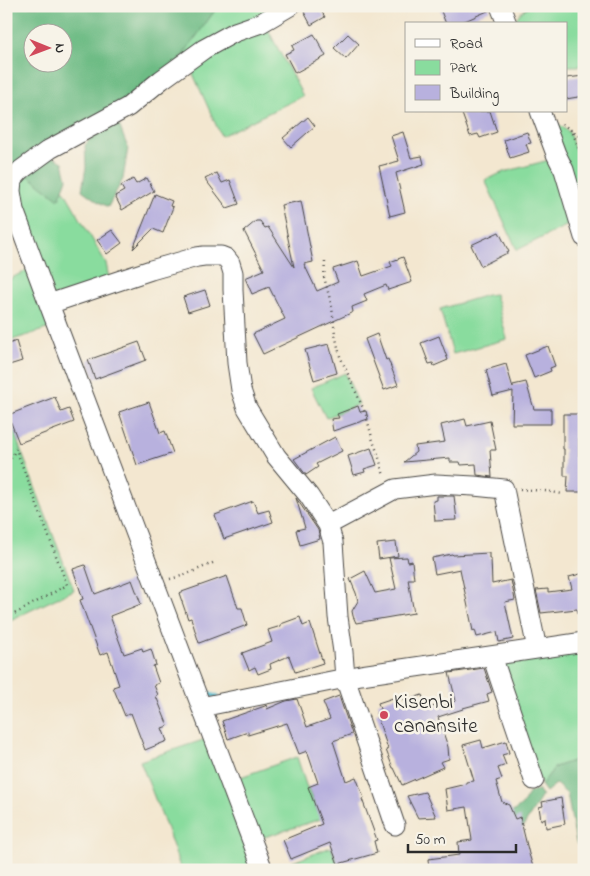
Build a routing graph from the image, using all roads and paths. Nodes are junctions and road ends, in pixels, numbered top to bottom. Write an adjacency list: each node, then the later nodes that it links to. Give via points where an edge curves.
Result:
1 (290, 6): 9 (street, via 204,49 128,107 50,149 12,180 10,191 14,210)
2 (500, 6): 3 (street)
3 (505, 22)
4 (540, 112): 7 (street, via 564,170)
5 (572, 132): 6 (path)
6 (584, 162)
7 (584, 237)
8 (325, 262): 12 (path, via 324,277 340,356 366,415)
9 (49, 304): 14 (street, via 198,257 215,255 226,258 233,273 237,363 246,408 276,456); 16 (street)
10 (6, 467): 17 (path, via 16,449 67,585)
11 (504, 489): 12 (street, via 436,484); 13 (path, via 524,488); 19 (street)
12 (388, 492): 14 (street)
13 (563, 494)
14 (328, 525): 21 (street, via 333,542)
15 (215, 562): 16 (path)
16 (154, 583): 22 (street)
17 (6, 618)
18 (584, 642): 19 (street)
19 (537, 649): 20 (street)
20 (492, 656): 21 (street); 23 (street)
21 (345, 678): 22 (street); 24 (street)
22 (201, 706): 25 (street)
23 (534, 780)
24 (395, 825)
25 (263, 870)

